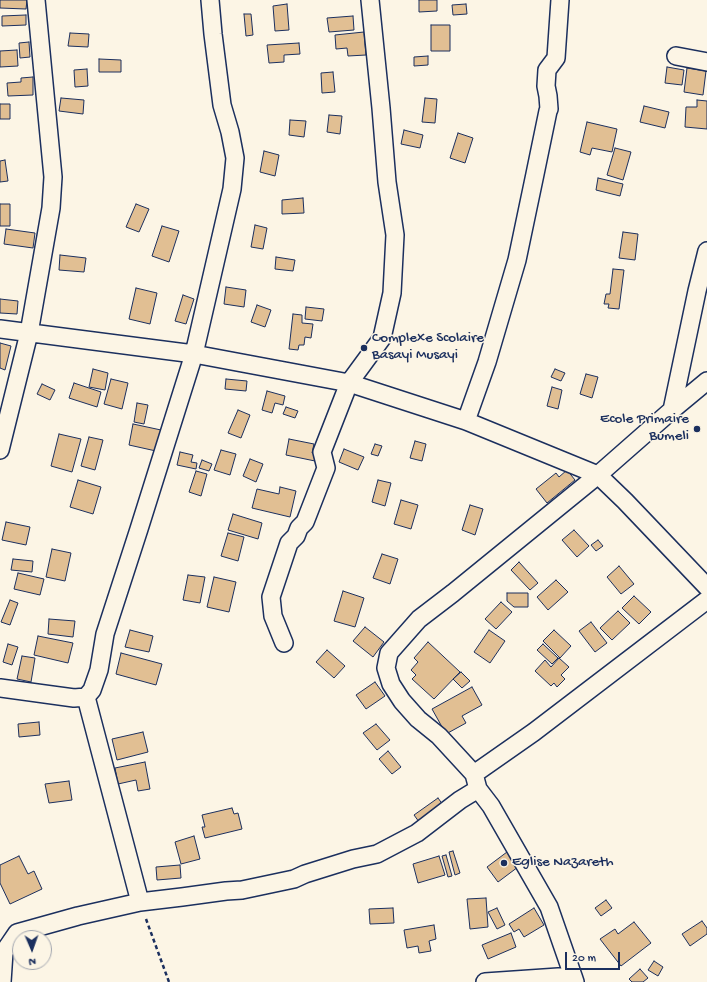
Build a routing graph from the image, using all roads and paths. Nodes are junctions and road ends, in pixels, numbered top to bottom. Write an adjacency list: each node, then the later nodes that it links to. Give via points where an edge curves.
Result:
1 (36, 0): 9 (street, via 53,177 51,208)
2 (210, 0): 10 (street, via 222,105 235,158 232,189)
3 (370, 0): 12 (street, via 387,182 395,235 392,293 382,338)
4 (560, 0): 14 (street, via 556,58 547,70 549,109 517,260 487,362)
5 (676, 56): 6 (street)
6 (707, 62)
7 (707, 251): 13 (street, via 696,291)
8 (0, 329): 9 (street)
9 (29, 333): 10 (street); 15 (street)
10 (194, 354): 12 (street); 21 (street, via 105,634 99,670 92,690)
11 (707, 382): 13 (street)
12 (349, 383): 14 (street); 19 (street, via 322,452 326,468 304,522 289,543 271,597 273,616)
13 (672, 410): 16 (street)
14 (466, 421): 16 (street)
15 (0, 450)
16 (598, 475): 17 (street); 22 (street, via 419,619 389,653 386,668 391,684 402,701 418,719 439,736)
17 (707, 587)
18 (707, 600): 22 (street, via 534,732)
19 (284, 643)
20 (0, 688): 21 (street, via 74,698)
21 (86, 697): 23 (street)
22 (476, 782): 23 (street, via 460,800 417,833 377,854 353,859 294,879 242,890); 24 (street, via 549,907)
23 (140, 902): 25 (street, via 17,933 4,952); 26 (path)
24 (574, 979): 27 (street)
25 (2, 982)
26 (169, 982)
27 (485, 982)

